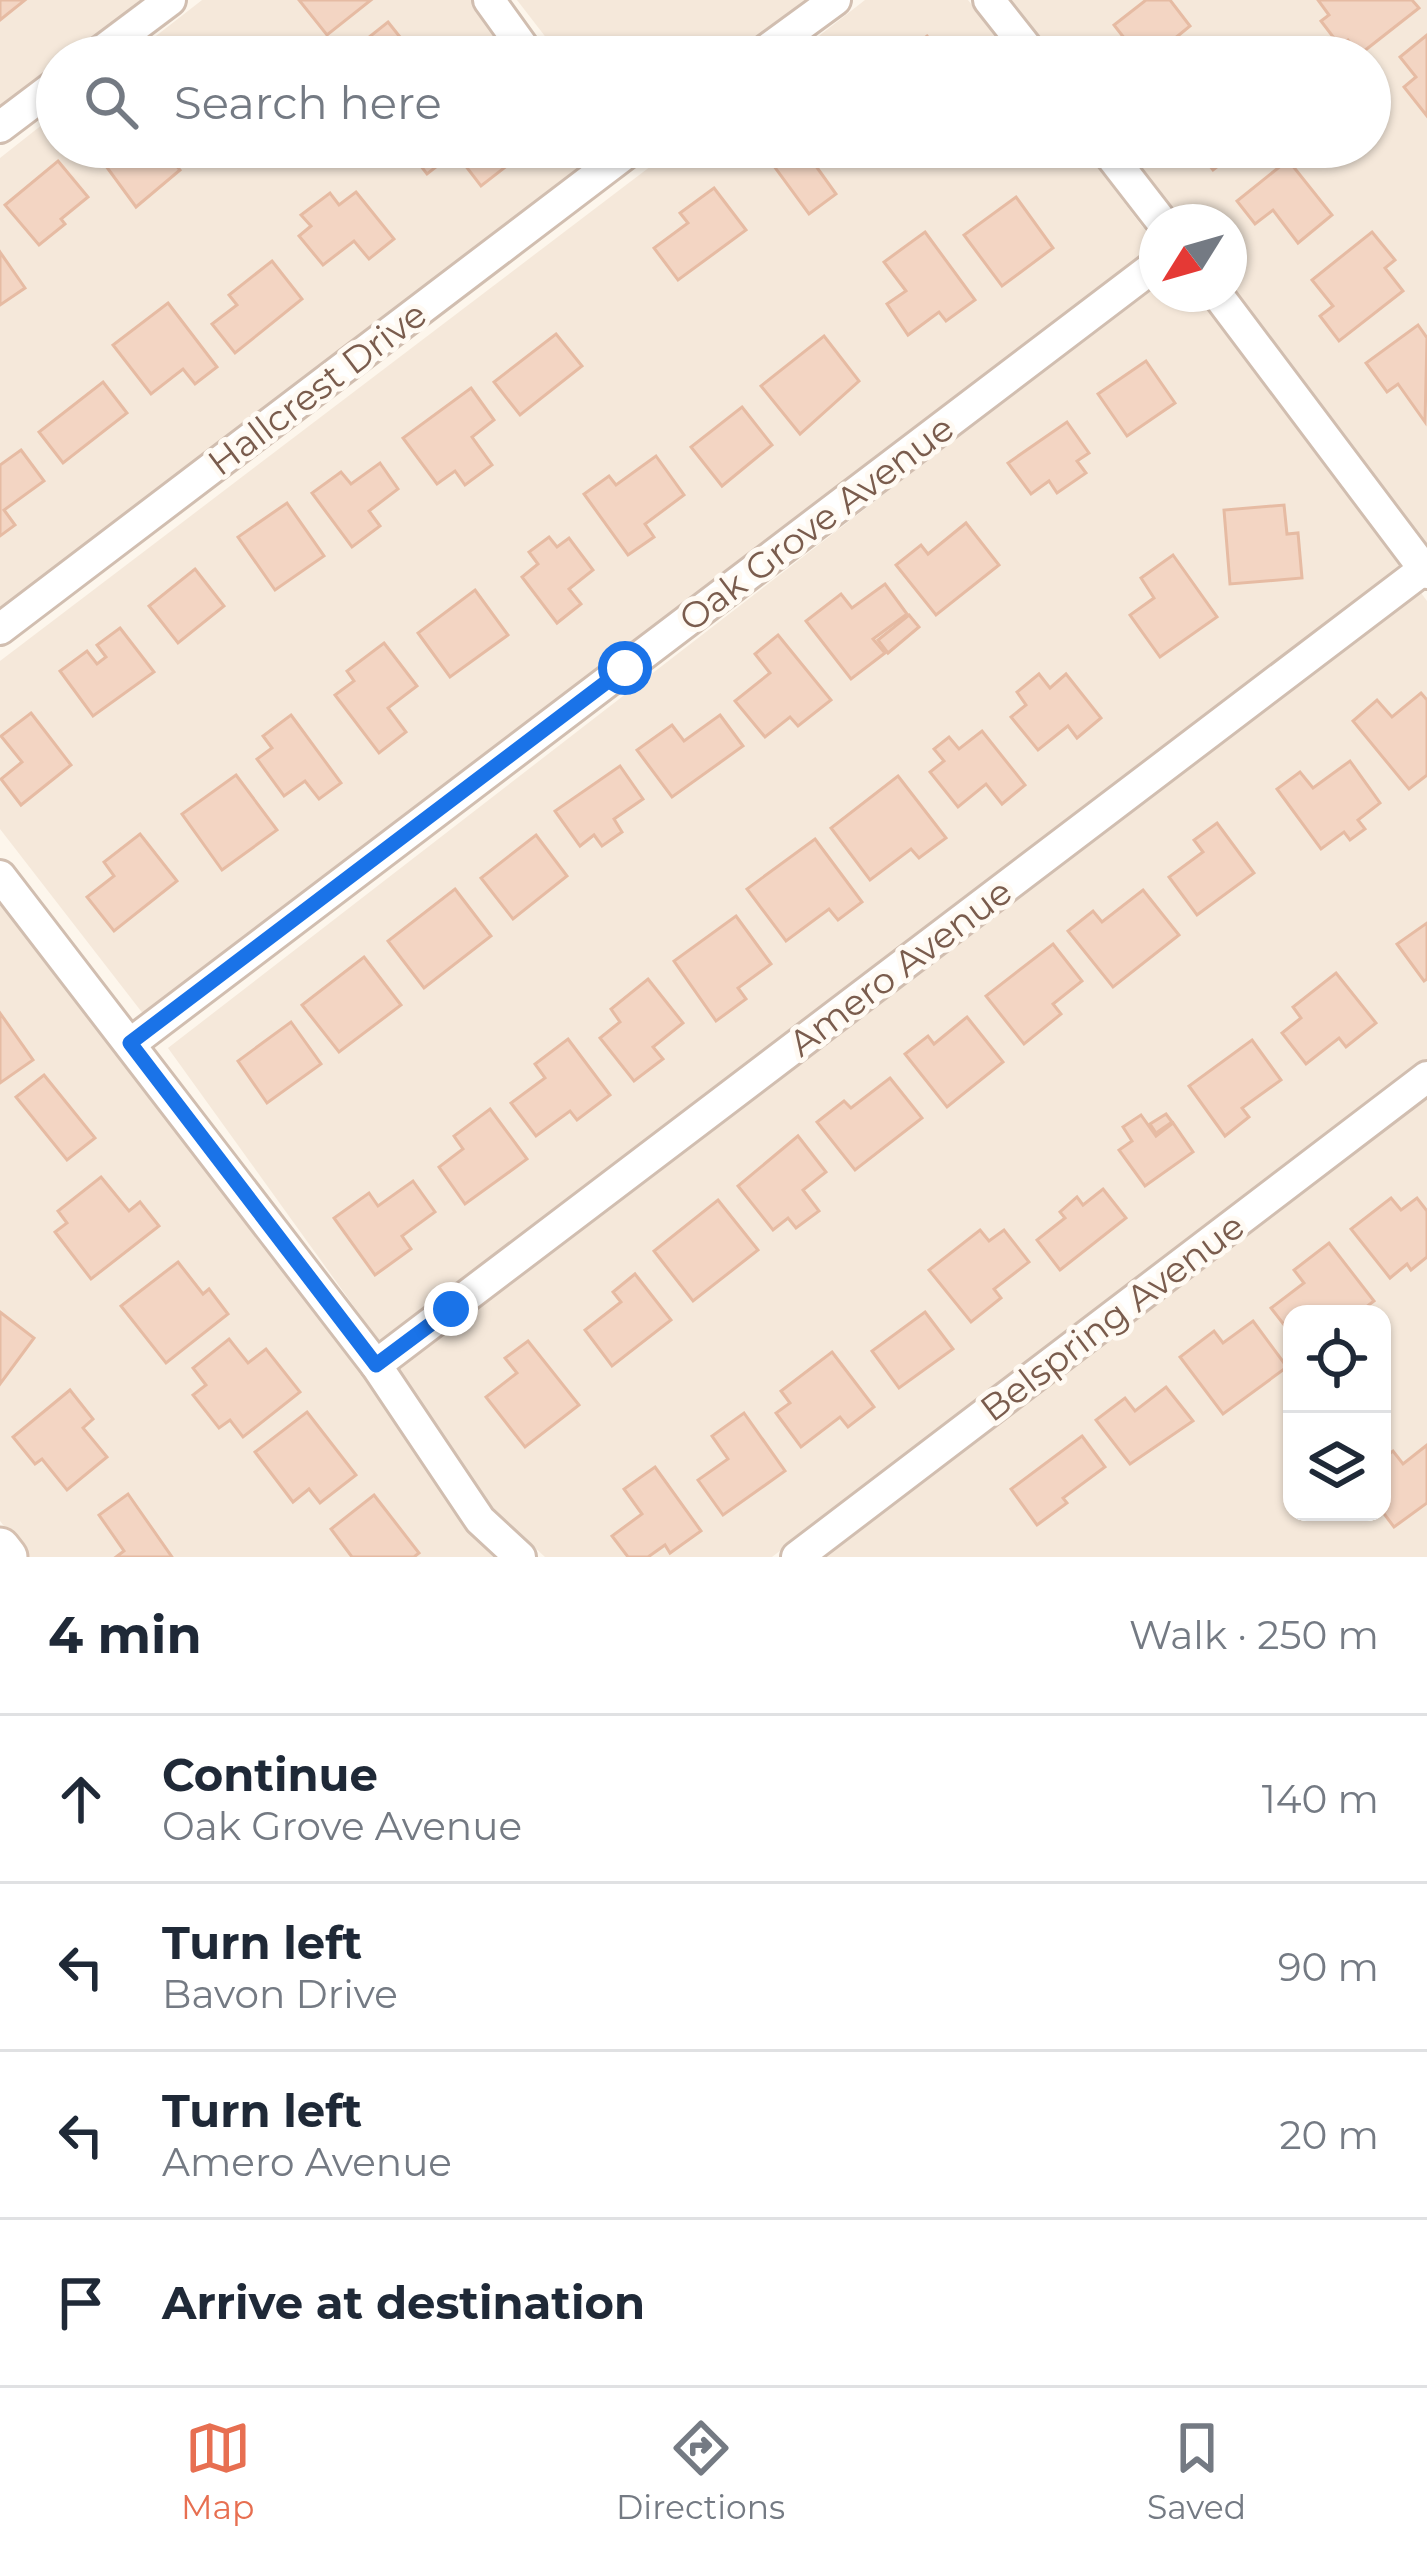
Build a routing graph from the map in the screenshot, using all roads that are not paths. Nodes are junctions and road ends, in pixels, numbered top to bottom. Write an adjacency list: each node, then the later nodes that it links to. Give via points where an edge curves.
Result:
1 (170, 0): 5 (street)
2 (489, 0): 6 (street)
3 (835, 0): 7 (street)
4 (989, 0): 8 (street)
5 (122, 36)
6 (515, 36)
7 (786, 36)
8 (1017, 36)
9 (36, 100): 10 (street)
10 (0, 127)
11 (587, 168): 17 (street, Hallcrest Drive)
12 (1120, 168): 13 (street)
13 (1148, 204)
14 (1139, 278): 19 (street, Oak Grove Avenue)
15 (1231, 312): 16 (street)
16 (1425, 571): 21 (street, Amero Avenue)
17 (0, 628)
18 (0, 876): 19 (street)
19 (130, 1043): 21 (street)
20 (1427, 1078): 25 (street, Belspring Avenue)
21 (376, 1365): 24 (street, via 480,1520)
22 (0, 1548): 23 (street)
23 (7, 1557)
24 (520, 1557)
25 (797, 1557)

